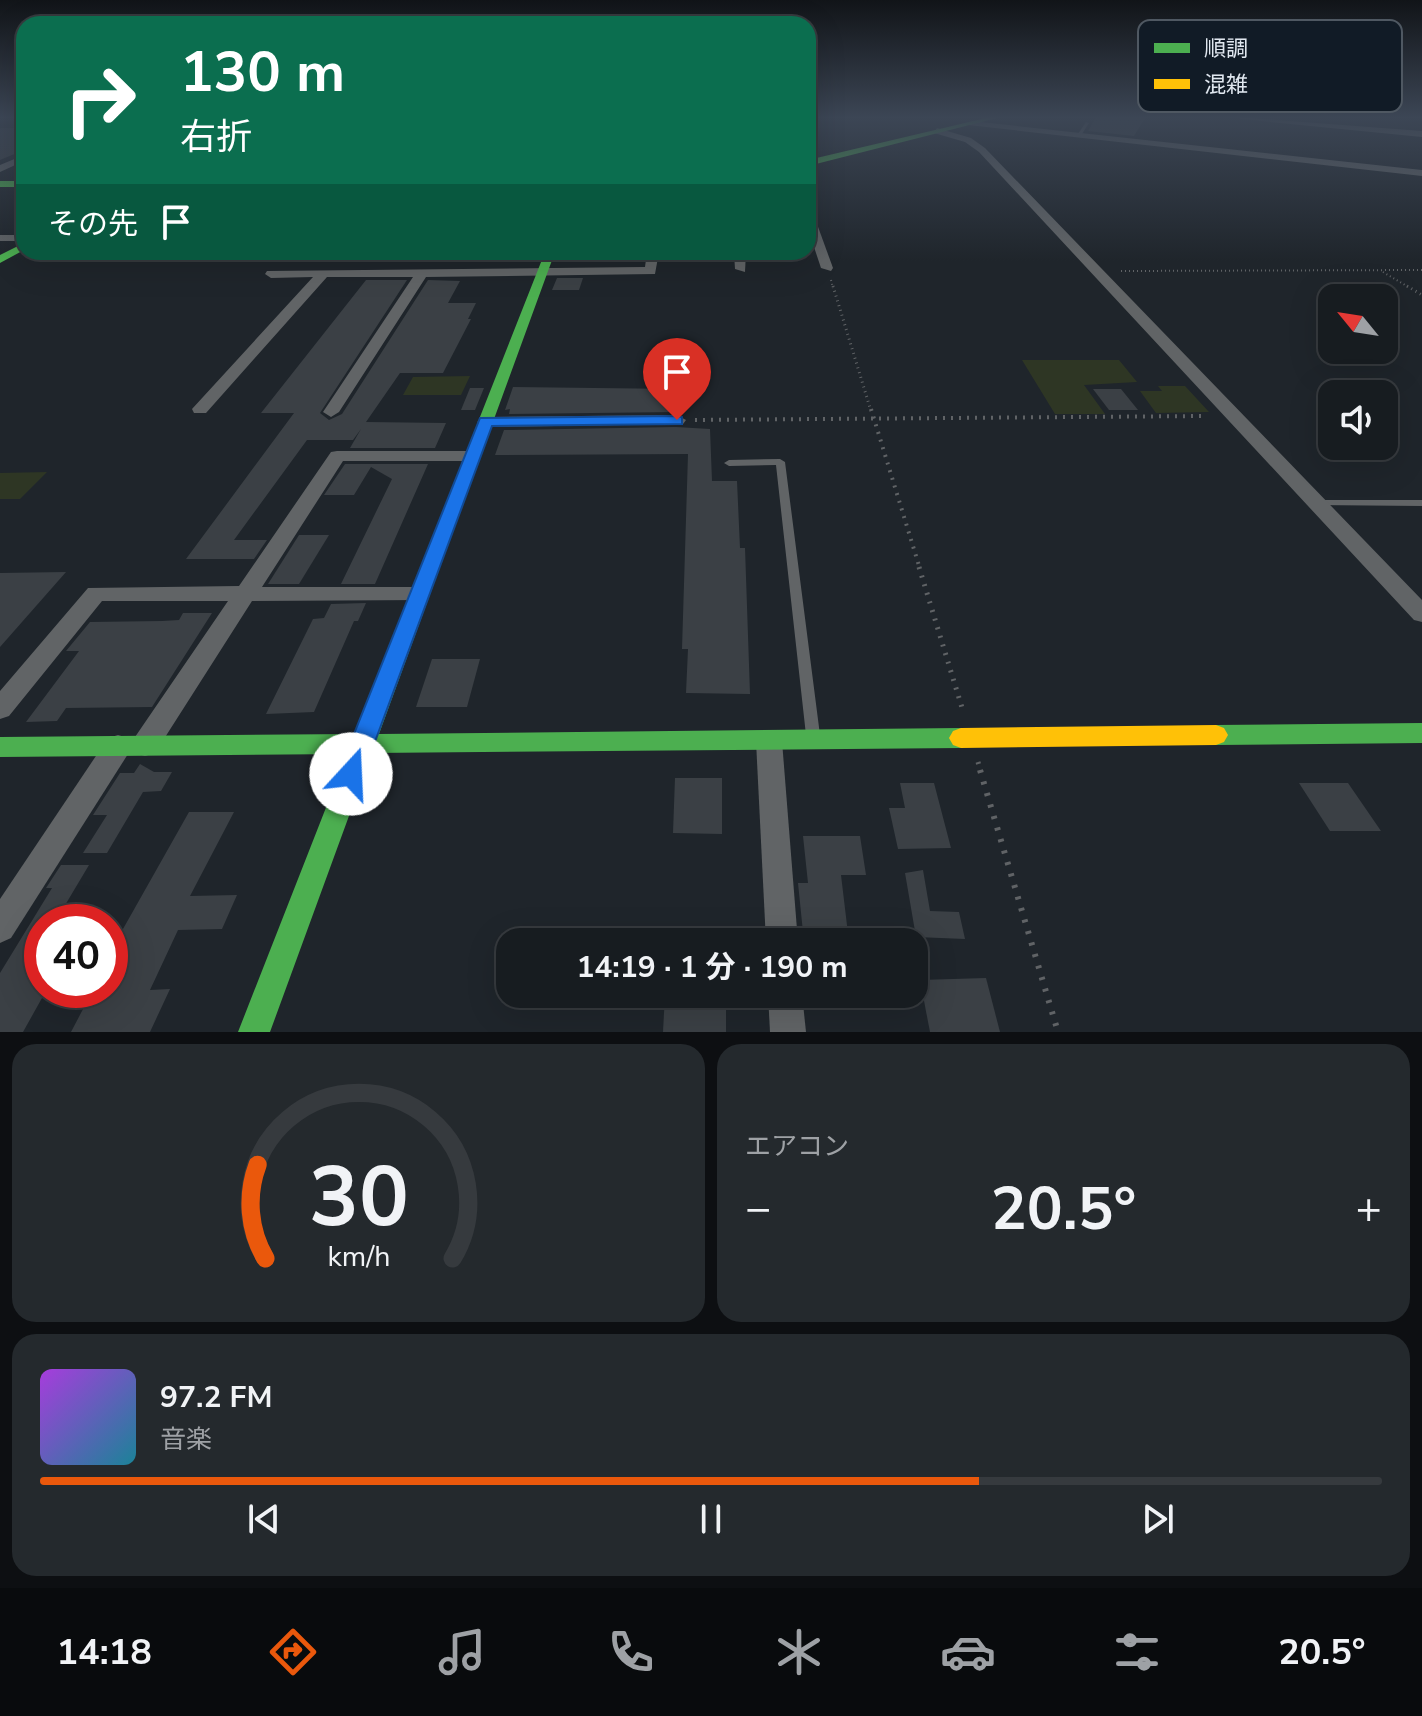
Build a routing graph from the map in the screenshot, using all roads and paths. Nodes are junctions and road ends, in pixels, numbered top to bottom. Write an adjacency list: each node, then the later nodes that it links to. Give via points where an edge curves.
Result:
1 (996, 165): 12 (street)
2 (1349, 165): 3 (street)
3 (1422, 173)
4 (816, 236): 8 (street)
5 (547, 260): 15 (street)
6 (652, 260): 15 (street, via 651,271)
7 (740, 260): 9 (street)
8 (827, 268): 21 (path)
9 (741, 269)
10 (1381, 270): 11 (path); 12 (path); 17 (path)
11 (1422, 270)
12 (1098, 271): 20 (street)
13 (324, 273): 14 (street); 16 (street); 18 (street)
14 (422, 273): 15 (street); 19 (street)
15 (541, 273): 23 (street)
16 (271, 274)
17 (1422, 295)
18 (200, 409)
19 (331, 412)
20 (1235, 416): 21 (path); 26 (street)
21 (871, 418): 22 (path); 33 (path)
22 (677, 420): 23 (street)
23 (486, 422): 24 (street)
24 (471, 456): 28 (street, via 337,456); 29 (street)
25 (729, 463): 35 (lane, via 780,462)
26 (1317, 503): 27 (lane); 30 (street)
27 (1422, 503)
28 (244, 592): 29 (street); 31 (street, via 96,593); 37 (street)
29 (417, 595): 36 (street)
30 (1422, 614)
31 (0, 709)
32 (1422, 733): 33 (street)
33 (972, 739): 35 (street); 44 (path)
34 (769, 741): 35 (street); 36 (street); 40 (street)
35 (814, 741)
36 (361, 745): 37 (street); 42 (street)
37 (131, 746): 38 (street); 39 (street)
38 (0, 747)
39 (0, 927)
40 (781, 928)
41 (786, 1008): 43 (street)
42 (254, 1032)
43 (788, 1032)
44 (1058, 1032)

